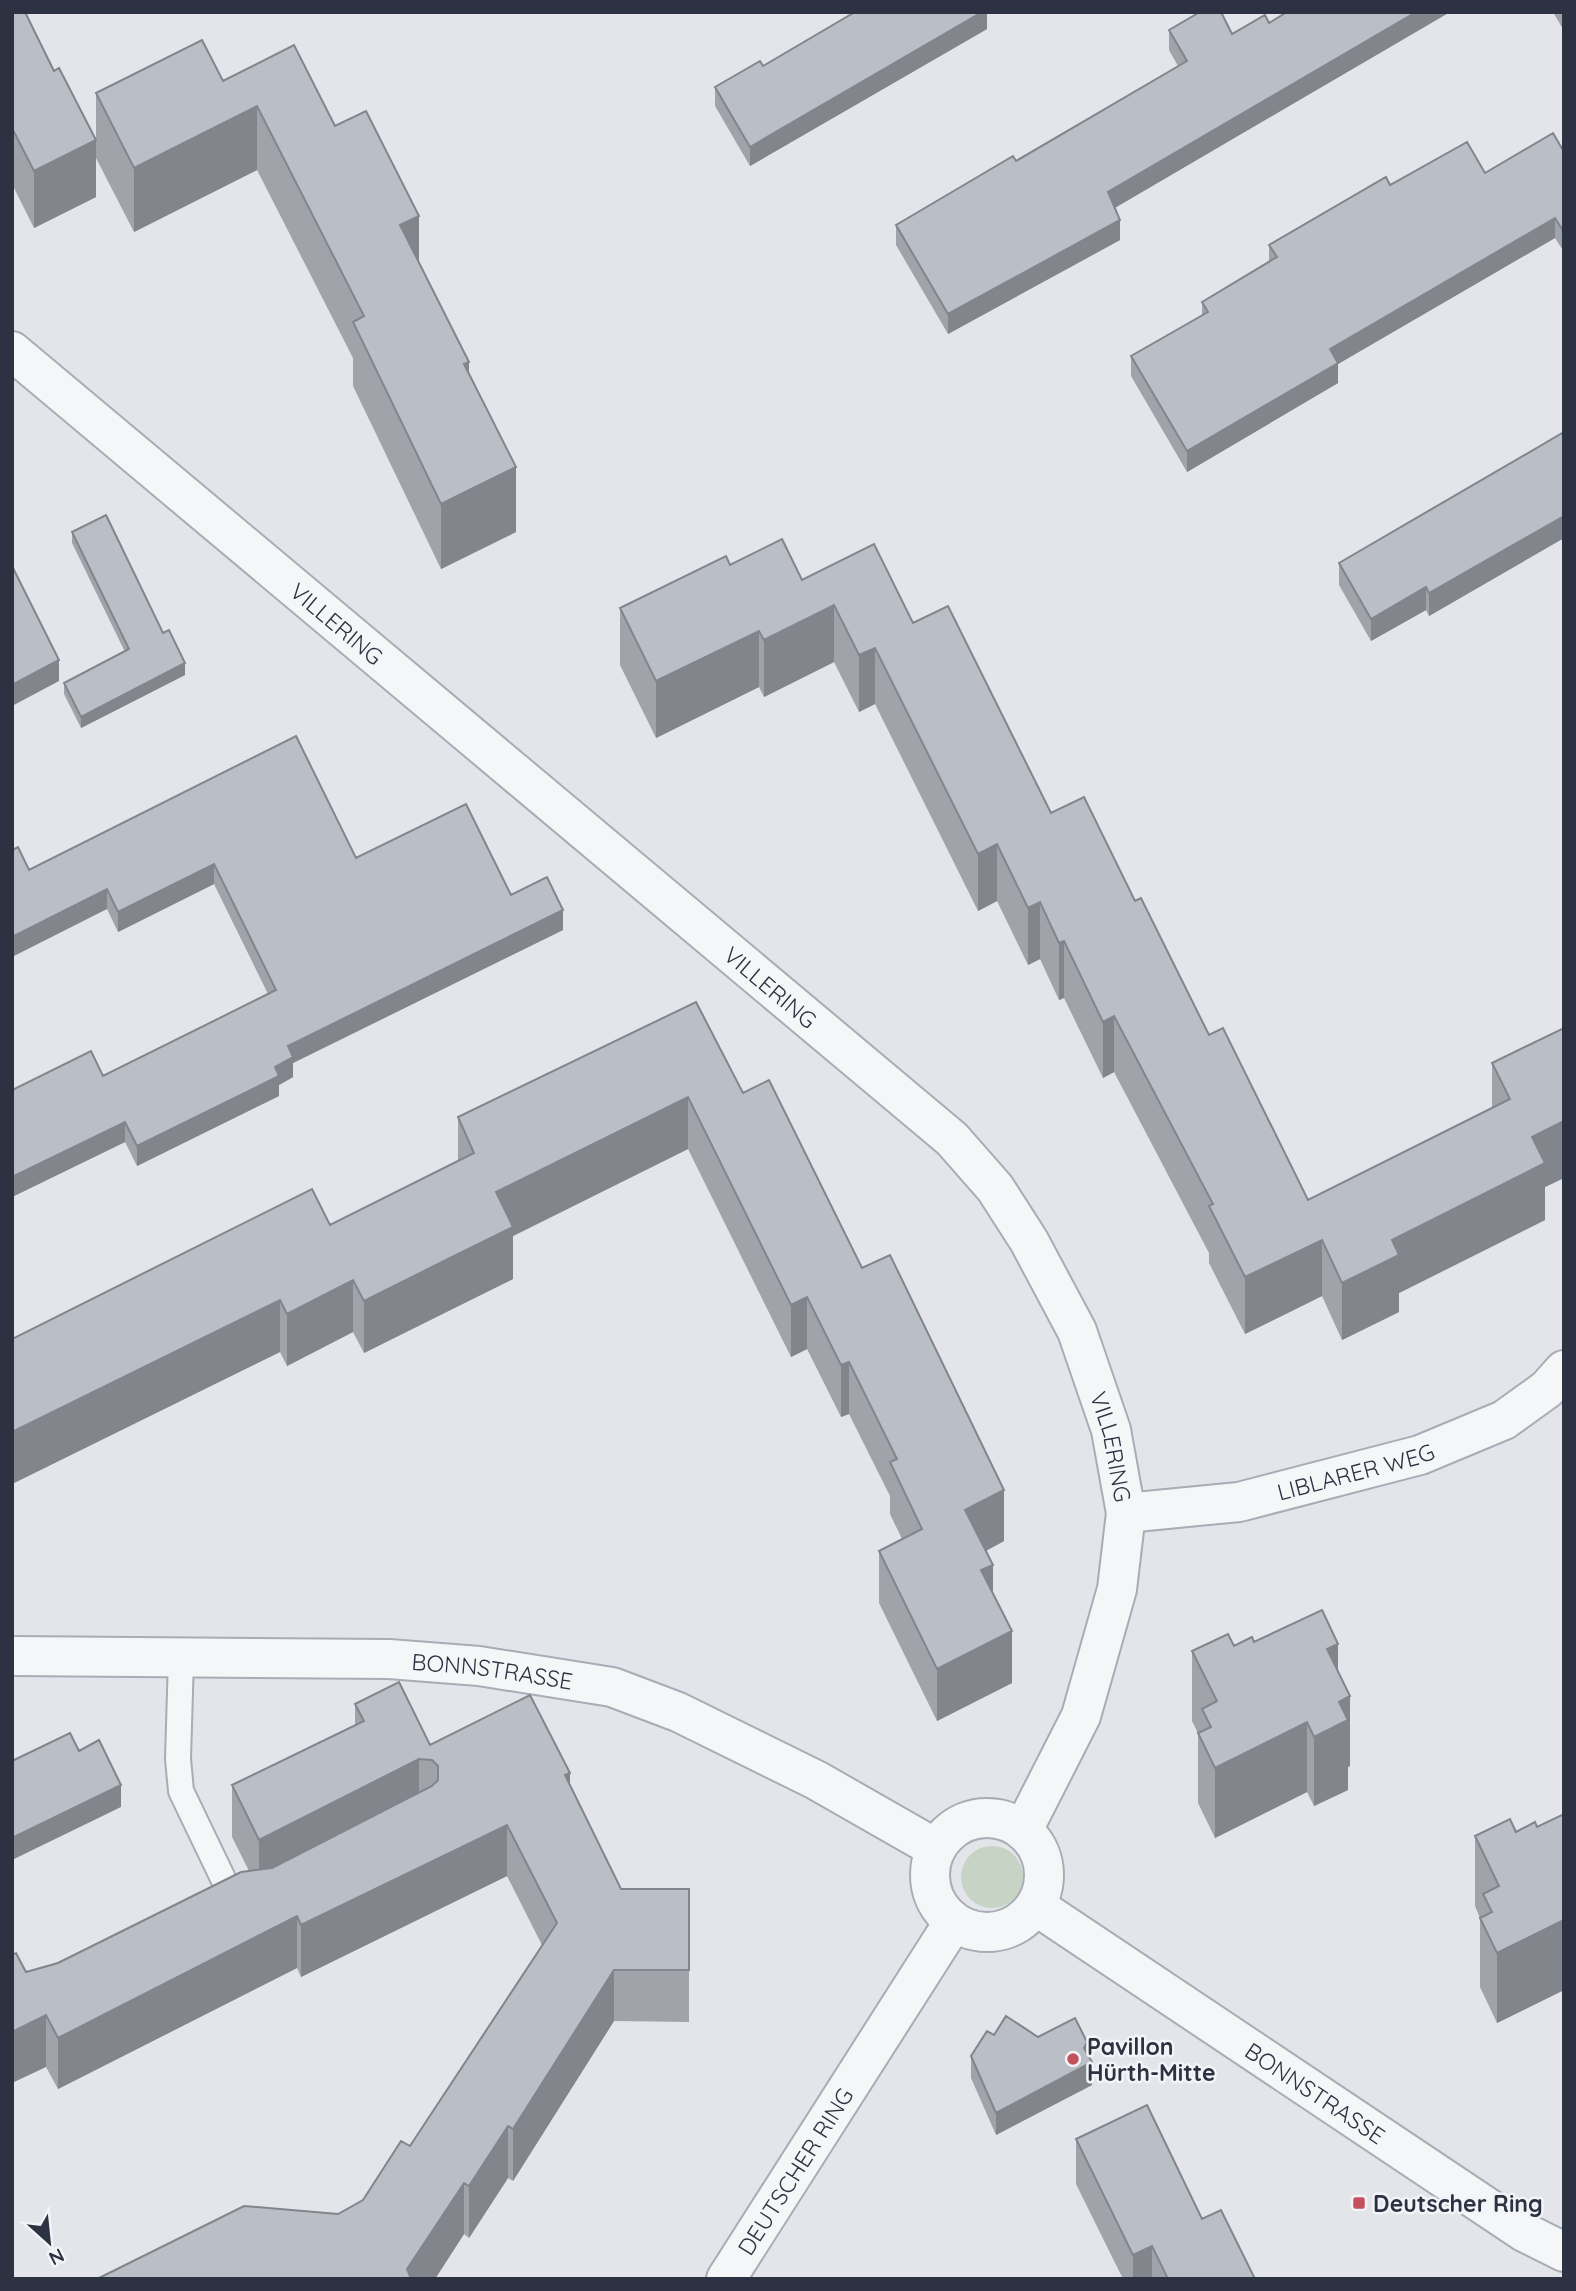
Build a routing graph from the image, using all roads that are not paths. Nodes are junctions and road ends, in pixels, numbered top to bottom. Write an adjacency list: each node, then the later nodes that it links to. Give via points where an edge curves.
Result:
1 (12, 351): 3 (street, VILLERING, via 952,1139 995,1188 1077,1331 1111,1430)
2 (1564, 1370): 3 (street, LIBLARER WEG, via 1547,1389 1504,1420 1420,1455 1239,1502)
3 (1126, 1513): 6 (street, VILLERING, via 1117,1589 1081,1716)
4 (12, 1656): 5 (street, BONNSTRASSE)
5 (181, 1658): 7 (street, BONNSTRASSE, via 389,1659 479,1666 612,1687 678,1712 805,1775); 8 (lane, via 181,1791 230,1893 245,1909)
6 (1024, 1830): 7 (street, via 1000,1819 975,1819 952,1829); 9 (street, via 1037,1846 1044,1866 1044,1887)
7 (935, 1848): 10 (street, via 929,1884 938,1907)
8 (265, 1906)
9 (1036, 1906): 10 (street, via 1021,1922 1001,1931 979,1933); 11 (street, BONNSTRASSE, via 1524,2232)
10 (953, 1923): 12 (street, DEUTSCHER RING)
11 (1564, 2252)
12 (726, 2279)

